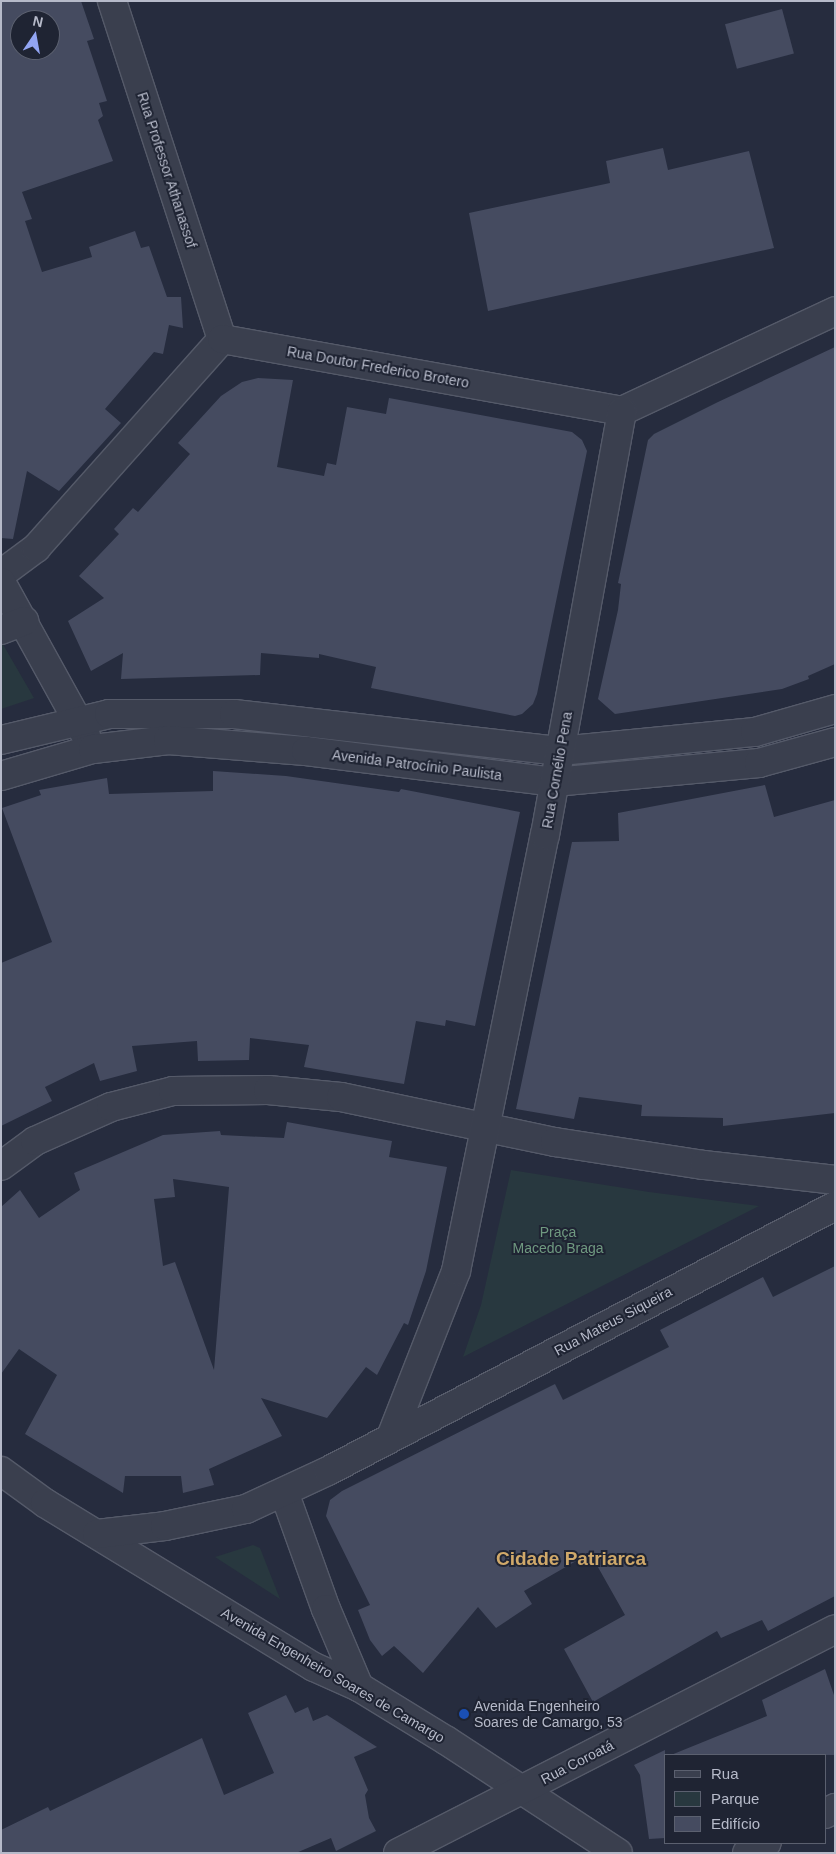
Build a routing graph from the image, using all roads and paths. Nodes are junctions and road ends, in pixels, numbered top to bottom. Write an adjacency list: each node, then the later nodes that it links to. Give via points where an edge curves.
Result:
1 (112, 1): 3 (street, Rua Professor Athanassof)
2 (835, 311): 4 (street)
3 (222, 339): 4 (street, Rua Doutor Frederico Brotero); 5 (street, via 36,548)
4 (622, 411): 13 (street, Rua Cornélio Pena)
5 (1, 574)
6 (1, 582): 7 (street)
7 (13, 626): 9 (street)
8 (835, 708): 13 (street, via 755,732)
9 (78, 721): 10 (street); 12 (street); 13 (street, via 109,714 234,714)
10 (1, 740)
11 (835, 742): 15 (street, Avenida Patrocínio Paulista, via 759,763)
12 (93, 749): 14 (street, Avenida Patrocínio Paulista); 15 (street, Avenida Patrocínio Paulista, via 168,740 233,744)
13 (560, 751): 15 (street, Rua Cornélio Pena)
14 (1, 776)
15 (554, 782): 16 (street, Rua Cornélio Pena)
16 (485, 1128): 17 (street, via 341,1098 268,1090 173,1091 110,1107 35,1141); 18 (street, via 704,1165); 20 (street, via 456,1271)
17 (1, 1166)
18 (835, 1180)
19 (835, 1206): 20 (street, Rua Mateus Siqueira)
20 (391, 1437): 22 (street, Rua Mateus Siqueira)
21 (1, 1471): 23 (street, Avenida Engenheiro Soares de Camargo, via 45,1503)
22 (284, 1492): 23 (street, Rua Mateus Siqueira, via 246,1509 165,1526); 25 (street, via 326,1609)
23 (97, 1534): 25 (street, Avenida Engenheiro Soares de Camargo, via 314,1667)
24 (835, 1628): 26 (street, Rua Coroatá)
25 (359, 1687): 26 (street, Avenida Engenheiro Soares de Camargo)
26 (522, 1791): 28 (street, Rua Coroatá); 29 (street, Avenida Engenheiro Soares de Camargo)
27 (764, 1844): 30 (street)
28 (398, 1853)
29 (618, 1853)
30 (747, 1853)

